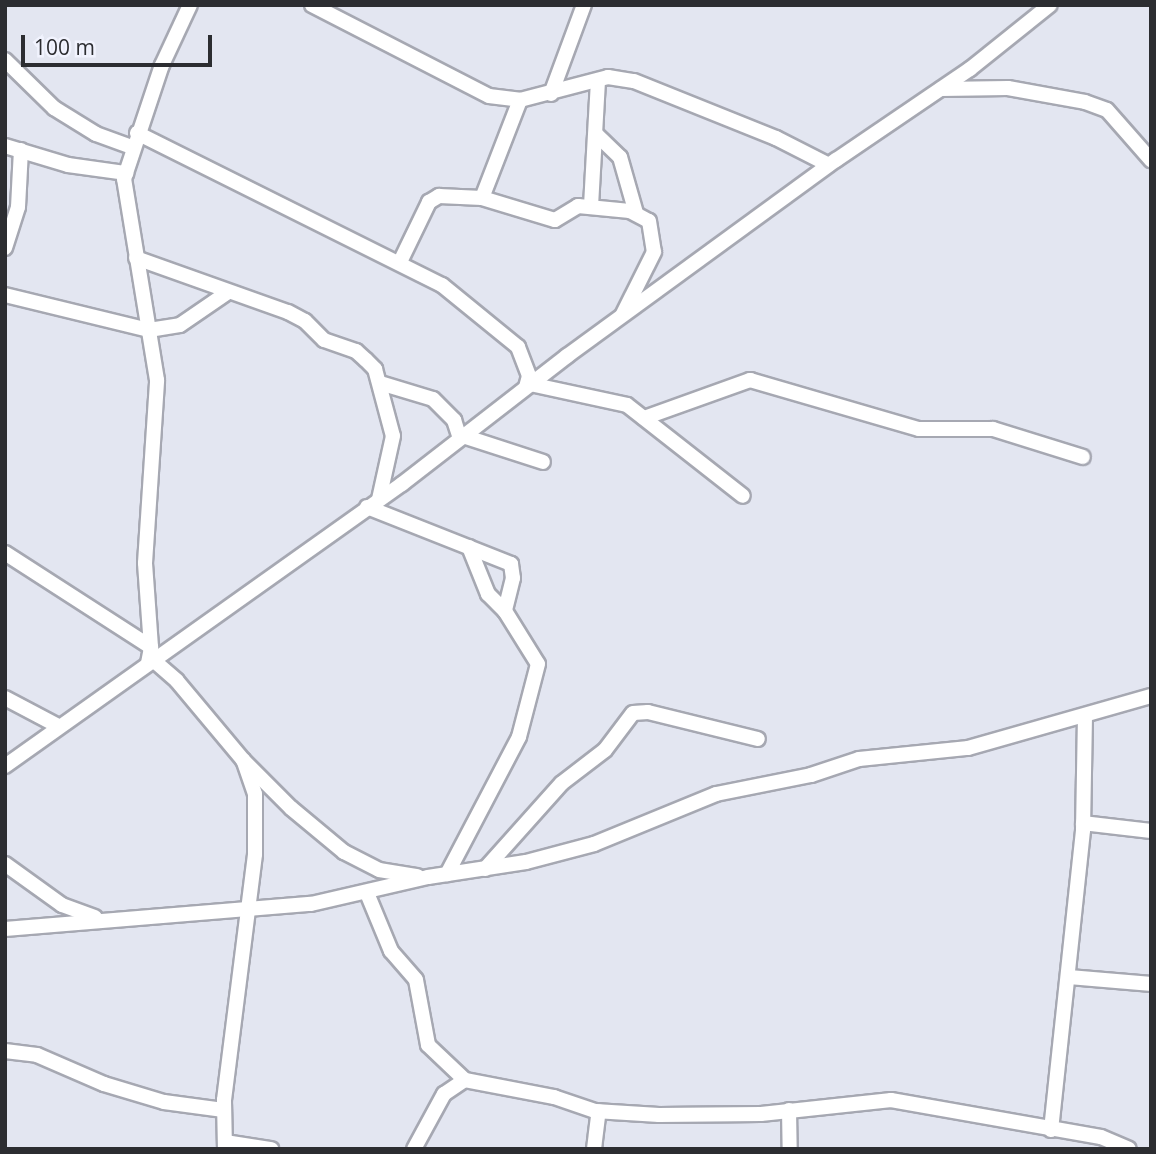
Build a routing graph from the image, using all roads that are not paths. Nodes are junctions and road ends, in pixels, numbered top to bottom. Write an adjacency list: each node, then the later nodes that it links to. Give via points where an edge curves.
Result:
1 (190, 5): 11 (street)
2 (312, 5): 9 (street, via 489,96)
3 (584, 5): 8 (street)
4 (1050, 5): 7 (street)
5 (5, 60): 11 (street, via 54,108 96,134)
6 (598, 80): 8 (street); 10 (street); 15 (street, via 634,81 776,138)
7 (942, 89): 14 (street, via 1008,88 1085,102 1107,110); 15 (street)
8 (551, 94): 9 (street)
9 (520, 100): 17 (street)
10 (597, 135): 18 (street); 19 (street, via 620,157)
11 (134, 140): 16 (street); 22 (street)
12 (5, 146): 13 (street)
13 (21, 150): 16 (street, via 68,165); 20 (street, via 18,207)
14 (1151, 159)
15 (829, 165): 25 (street)
16 (126, 173): 21 (street, via 125,205)
17 (482, 198): 18 (street, via 555,220 578,206); 22 (street, via 439,196 429,202)
18 (591, 206): 19 (street)
19 (636, 213): 25 (street, via 649,221 654,251)
20 (5, 248)
21 (136, 258): 23 (street); 26 (street)
22 (400, 262): 28 (street, via 442,285 518,347)
23 (228, 292): 26 (street, via 180,326); 27 (street, via 288,312 324,340 356,351 375,369)
24 (5, 295): 26 (street)
25 (618, 321): 28 (street)
26 (149, 330): 38 (street, via 157,380 145,563)
27 (380, 383): 30 (street, via 433,399 454,420); 34 (street, via 393,436)
28 (528, 386): 29 (street, via 617,400); 30 (street)
29 (644, 418): 31 (street, via 750,380 919,429 993,429); 33 (street)
30 (461, 437): 32 (street); 34 (street)
31 (1083, 457)
32 (543, 462)
33 (743, 496)
34 (373, 503): 35 (street); 38 (street)
35 (468, 547): 37 (street, via 488,594); 37 (street, via 511,564 513,578)
36 (5, 553): 38 (street)
37 (505, 611): 50 (street, via 510,625 535,653 538,675 519,737)
38 (150, 657): 42 (street); 44 (street, via 206,712)
39 (1151, 696): 41 (street)
40 (5, 698): 42 (street)
41 (1085, 717): 46 (street); 49 (street, via 968,748 859,759 798,778 716,794 584,848)
42 (58, 726): 45 (street)
43 (758, 739): 49 (street, via 648,712 633,713 606,750 562,783)
44 (243, 760): 51 (street, via 344,852 379,870); 53 (street, via 255,794)
45 (5, 766)
46 (1083, 823): 47 (street); 56 (street)
47 (1151, 831)
48 (5, 864): 54 (street, via 62,905)
49 (485, 869): 50 (street)
50 (447, 874): 51 (street)
51 (428, 877): 52 (street)
52 (367, 893): 53 (street); 59 (street, via 391,951 416,980 428,1045)
53 (249, 909): 54 (street); 60 (street)
54 (110, 920): 55 (street)
55 (5, 929)
56 (1070, 977): 57 (street); 63 (street)
57 (1151, 984)
58 (5, 1051): 60 (street, via 37,1055 104,1084 164,1102)
59 (465, 1080): 62 (street); 66 (street, via 444,1094)
60 (223, 1110): 64 (street)
61 (789, 1110): 62 (street, via 715,1116); 63 (street, via 891,1100); 68 (street)
62 (599, 1111): 67 (street)
63 (1051, 1130): 69 (street, via 1101,1138)
64 (225, 1145): 65 (street)
65 (271, 1149)
66 (414, 1149)
67 (594, 1149)
68 (789, 1149)
69 (1129, 1149)

